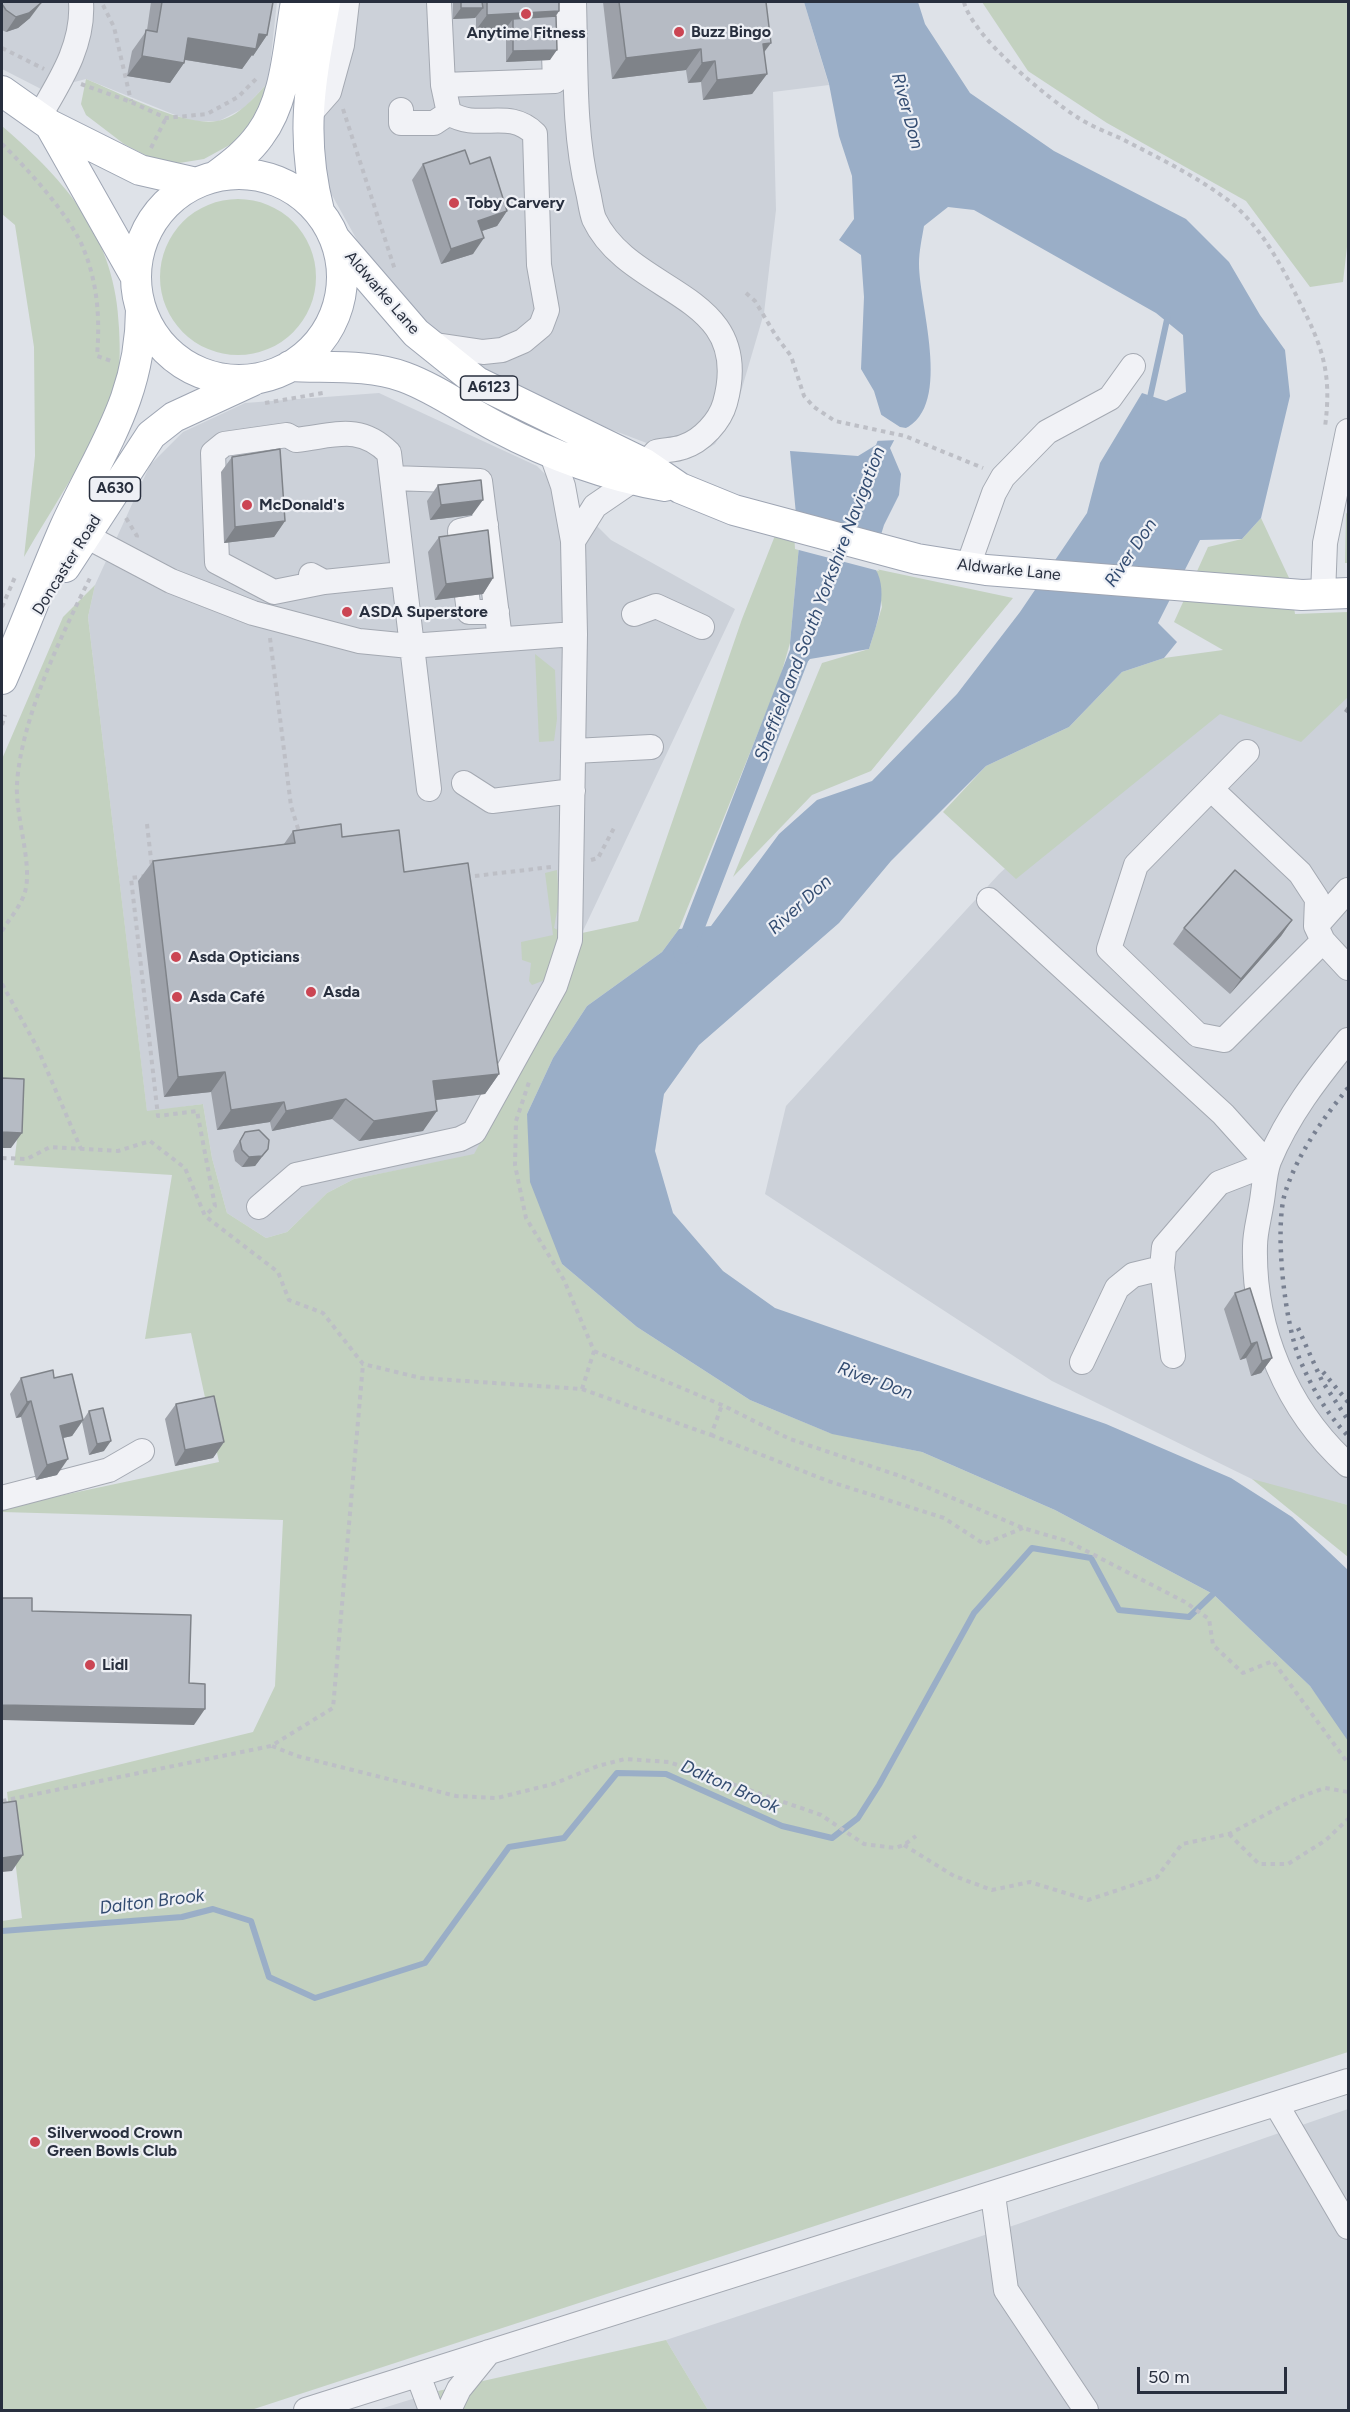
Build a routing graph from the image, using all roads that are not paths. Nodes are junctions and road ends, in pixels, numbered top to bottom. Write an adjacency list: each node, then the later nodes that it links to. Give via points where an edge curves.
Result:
1 (81, 2): 13 (street, via 81,27)
2 (296, 2): 14 (main road, via 283,77 261,134 247,152)
3 (325, 2): 12 (main road)
4 (347, 2): 12 (street, via 342,45 329,92)
5 (439, 2): 8 (street)
6 (552, 2): 8 (street, via 555,81)
7 (574, 2): 25 (street, via 581,166 594,218 614,250 697,307 721,330 731,362 721,416 683,447 656,452)
8 (443, 85): 11 (street)
9 (2, 92): 13 (main road)
10 (401, 110): 11 (street, via 401,123 434,123)
11 (448, 113): 19 (street, via 459,120 510,120 525,124 535,134 539,265 547,310 541,326 523,341 502,350 483,352)
12 (307, 117): 15 (main road, via 310,176)
13 (45, 121): 14 (main road, via 140,170); 17 (main road)
14 (207, 179): 15 (main road, via 239,174 262,176 303,195); 17 (main road, via 169,202 148,229)
15 (319, 211): 16 (main road)
16 (335, 239): 19 (main road, Aldwarke Lane / A6123); 20 (main road, via 342,287 336,311 310,352)
17 (136, 278): 18 (main road)
18 (141, 309): 22 (main road, via 172,355 191,368); 41 (main road, Doncaster Road / A630, via 136,369 124,410 66,526)
19 (429, 344): 25 (main road, Aldwarke Lane / A6123, via 477,382)
20 (290, 366): 22 (main road); 24 (main road, Aldwarke Lane / A6123, via 382,371 404,376 496,427)
21 (1133, 366): 31 (street, via 1110,398 1047,432 1003,477 990,501)
22 (259, 391): 29 (main road, Doncaster Road / A630, via 174,417 151,435)
23 (1337, 430): 33 (street, via 1325,543)
24 (551, 452): 25 (main road, Aldwarke Lane / A6123); 28 (street)
25 (639, 472): 28 (street, via 594,506); 31 (main road, Aldwarke Lane / A6123, via 734,510 916,559)
26 (392, 478): 27 (street, via 480,481); 32 (street); 32 (street, via 389,453 360,433 296,440 287,435 224,444 213,453 217,562 274,591 314,577)
27 (486, 525): 30 (street, via 460,531); 35 (street)
28 (573, 541): 38 (street)
29 (94, 542): 40 (street, via 171,581 253,613 359,641); 41 (main road, Doncaster Road / A630)
30 (461, 548)
31 (977, 568): 33 (main road, Aldwarke Lane / A6123)
32 (402, 574): 40 (street)
33 (1324, 594)
34 (467, 596): 35 (street, via 469,612)
35 (497, 612): 39 (street)
36 (634, 614): 37 (street, via 656,606)
37 (702, 627)
38 (575, 634): 39 (street); 44 (street)
39 (500, 639): 40 (street)
40 (410, 645): 47 (street)
41 (16, 646): 42 (main road, Doncaster Road / A630)
42 (2, 679)
43 (651, 747): 44 (street)
44 (574, 752): 49 (street)
45 (1247, 752): 48 (street)
46 (464, 783): 49 (street, via 492,801)
47 (429, 789)
48 (1211, 789): 52 (street, via 1300,873 1317,899); 52 (street, via 1136,865 1109,949 1198,1035 1224,1040)
49 (573, 791): 56 (street, via 570,940 555,986 474,1132 460,1139 296,1175)
50 (1348, 890): 52 (street)
51 (989, 900): 55 (street, via 1223,1114)
52 (1320, 934): 53 (street)
53 (1348, 968)
54 (1348, 1040): 55 (street, via 1291,1115)
55 (1268, 1164): 57 (street, via 1219,1183 1164,1247); 61 (street, via 1255,1245 1258,1299 1272,1354 1285,1383 1314,1428)
56 (259, 1207)
57 (1162, 1268): 58 (street); 59 (street, via 1133,1275 1117,1288)
58 (1173, 1356)
59 (1082, 1362)
60 (142, 1451): 62 (street, via 109,1470)
61 (1348, 1465)
62 (2, 1498)
63 (1348, 2081): 64 (street)
64 (1276, 2104): 65 (street); 66 (street)
65 (993, 2195): 67 (street); 72 (street, via 1006,2290)
66 (1348, 2227)
67 (489, 2352): 68 (street); 71 (street, via 459,2389)
68 (418, 2375): 69 (street); 70 (street)
69 (306, 2410)
70 (431, 2410)
71 (449, 2410)
72 (1086, 2410)

